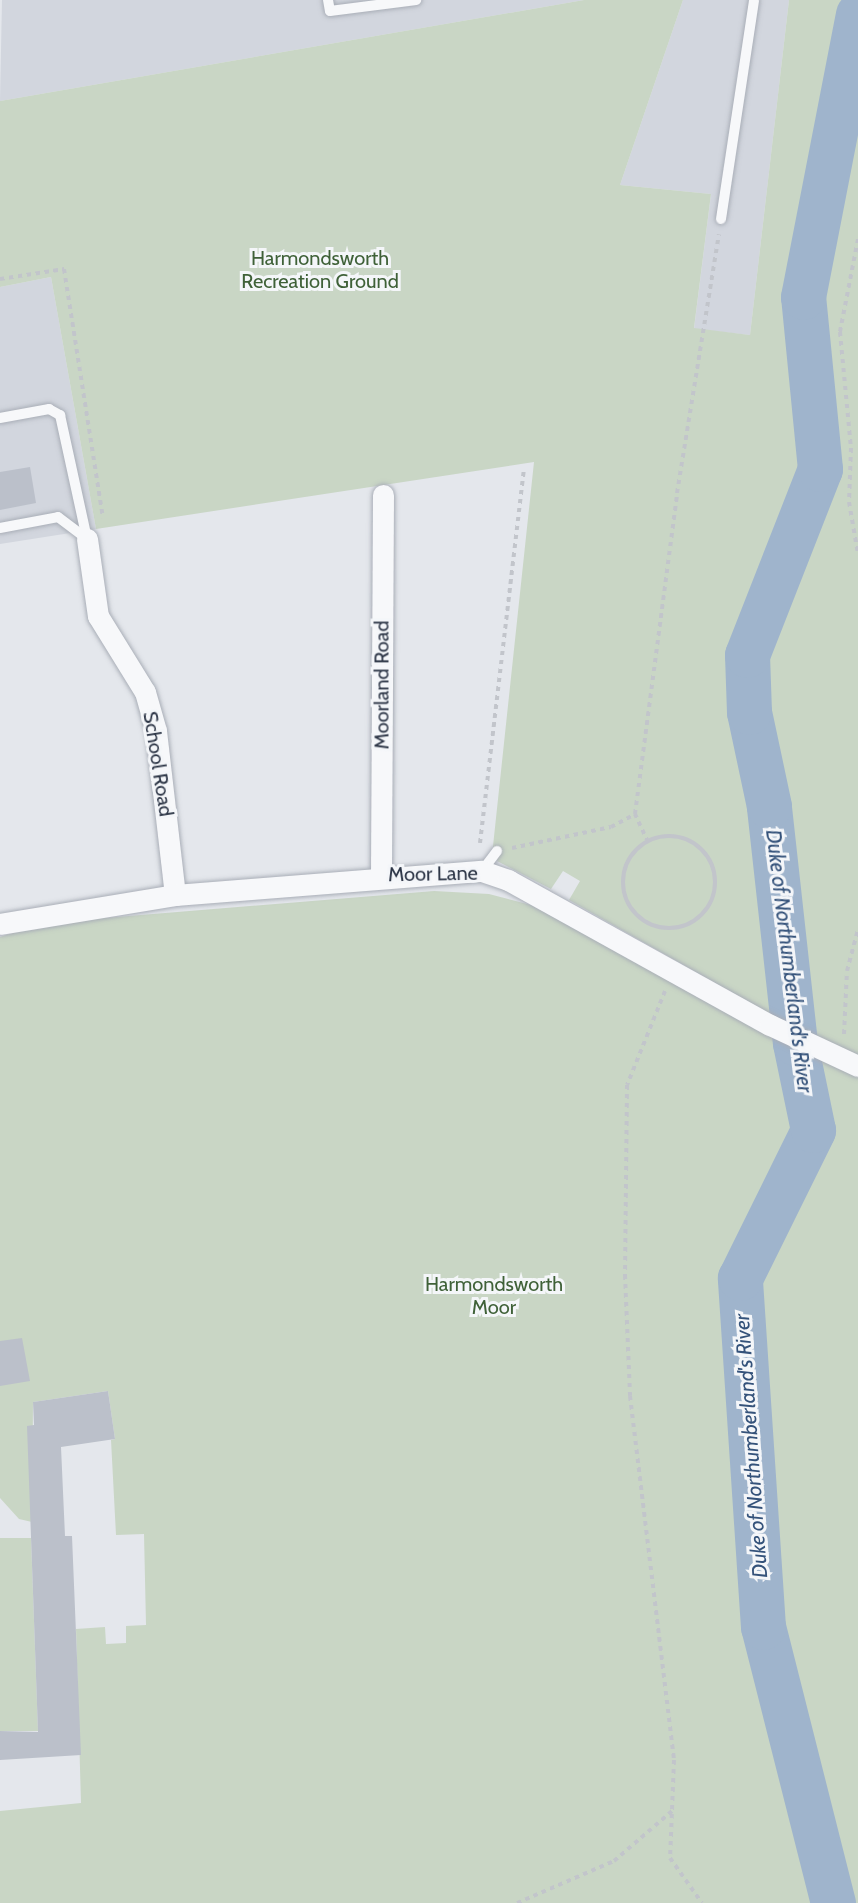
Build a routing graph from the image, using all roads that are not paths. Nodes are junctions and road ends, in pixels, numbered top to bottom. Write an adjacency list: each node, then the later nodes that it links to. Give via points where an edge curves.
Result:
1 (328, 0): 2 (lane, via 330,11)
2 (416, 0)
3 (754, 0): 4 (lane)
4 (721, 219)
5 (0, 418): 8 (lane, via 49,409 60,415)
6 (383, 495): 11 (street, Moorland Road)
7 (0, 528): 8 (lane, via 64,517)
8 (87, 539): 12 (street, School Road, via 98,616 145,692 156,731)
9 (497, 851): 10 (lane)
10 (479, 871): 11 (street, Moor Lane); 14 (street, Moor Lane, via 770,1025)
11 (381, 875): 12 (street, Moor Lane)
12 (175, 895): 13 (street, Moor Lane)
13 (0, 924)
14 (854, 1064)

